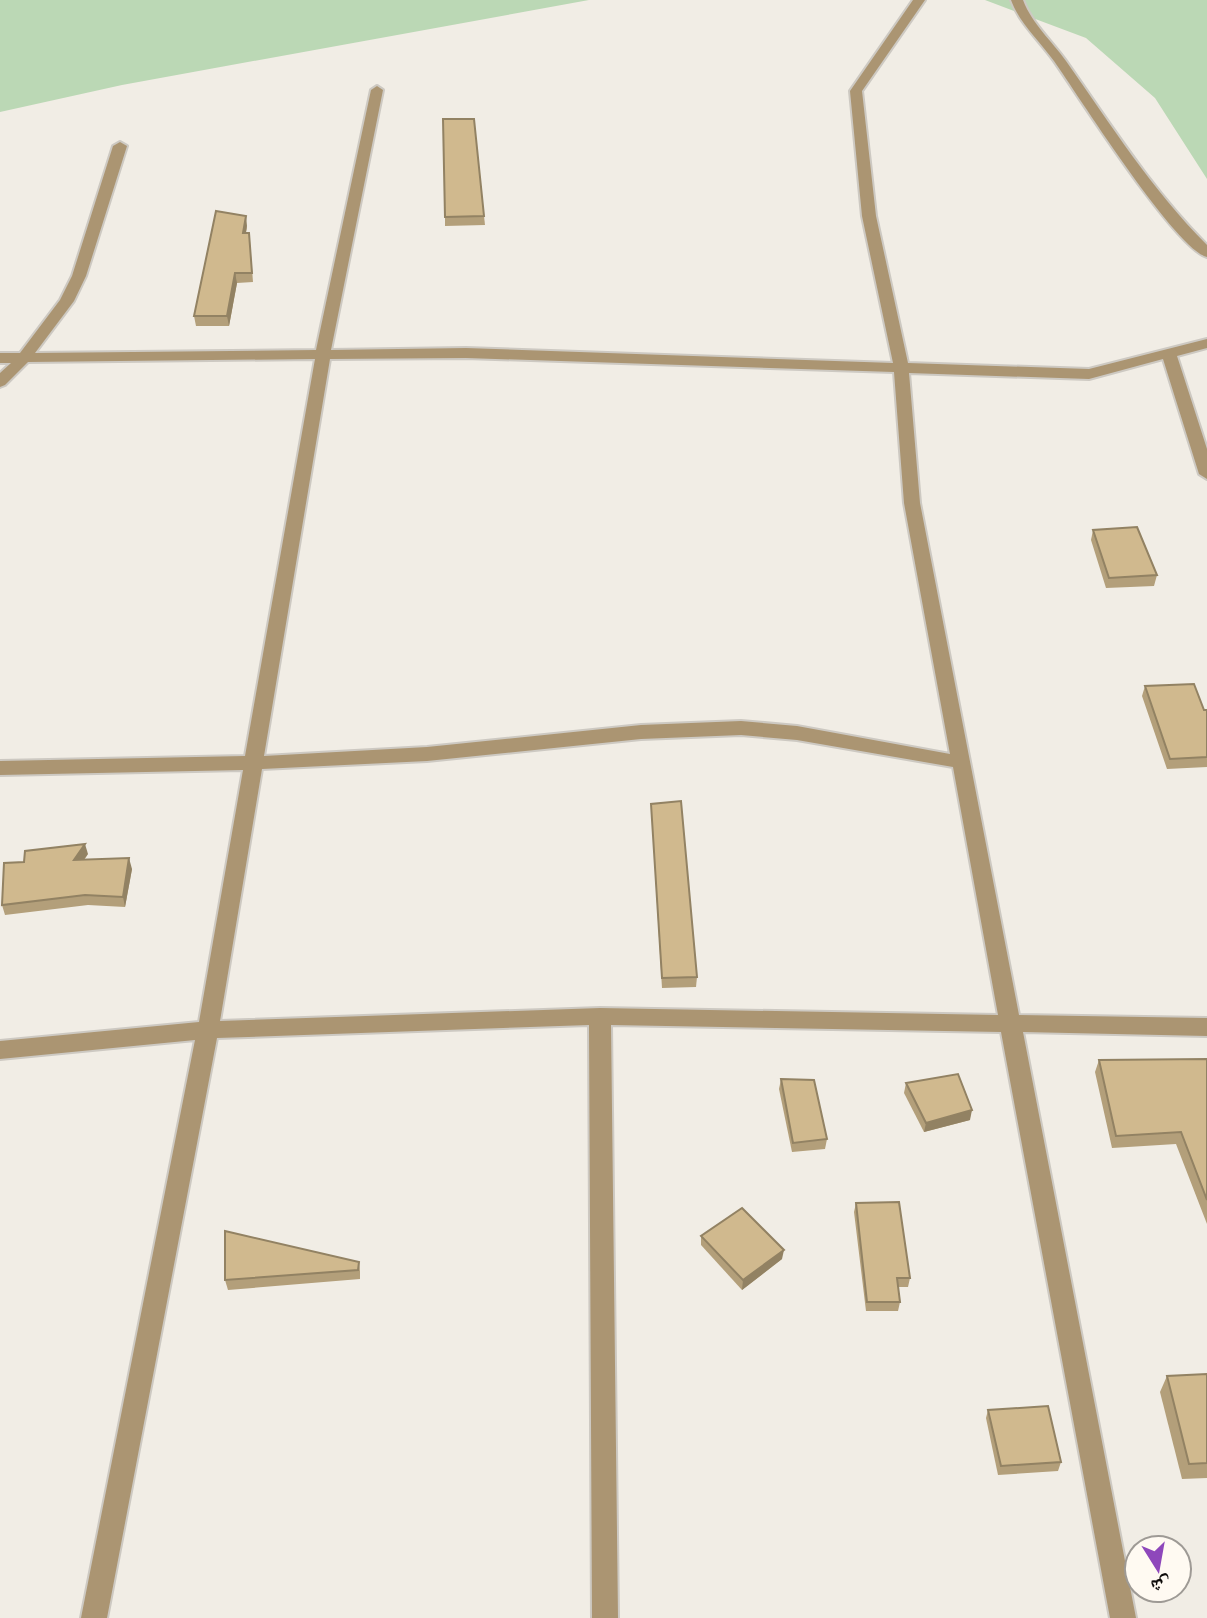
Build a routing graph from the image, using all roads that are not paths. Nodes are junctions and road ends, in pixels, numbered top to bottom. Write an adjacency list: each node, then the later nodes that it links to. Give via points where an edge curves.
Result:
1 (919, 0): 11 (street, via 856,91 869,216)
2 (1017, 0): 5 (street, via 1026,20 1150,189)
3 (377, 90): 7 (street)
4 (120, 146): 10 (street, via 79,276 67,302)
5 (1207, 253)
6 (1207, 343): 8 (street)
7 (324, 354): 10 (street); 11 (street, via 466,353); 15 (street)
8 (1169, 355): 11 (street, via 1089,374); 13 (street)
9 (0, 358): 10 (street)
10 (24, 358): 12 (street)
11 (901, 366): 14 (street, via 912,503)
12 (0, 382)
13 (1207, 474)
14 (960, 762): 15 (street, via 797,733 741,728); 18 (street)
15 (253, 763): 16 (street); 20 (street)
16 (0, 768)
17 (600, 1016): 18 (street); 20 (street); 23 (street)
18 (1010, 1023): 19 (street); 24 (street)
19 (1207, 1027)
20 (208, 1030): 21 (street); 22 (street)
21 (0, 1050)
22 (94, 1618)
23 (605, 1618)
24 (1123, 1618)

